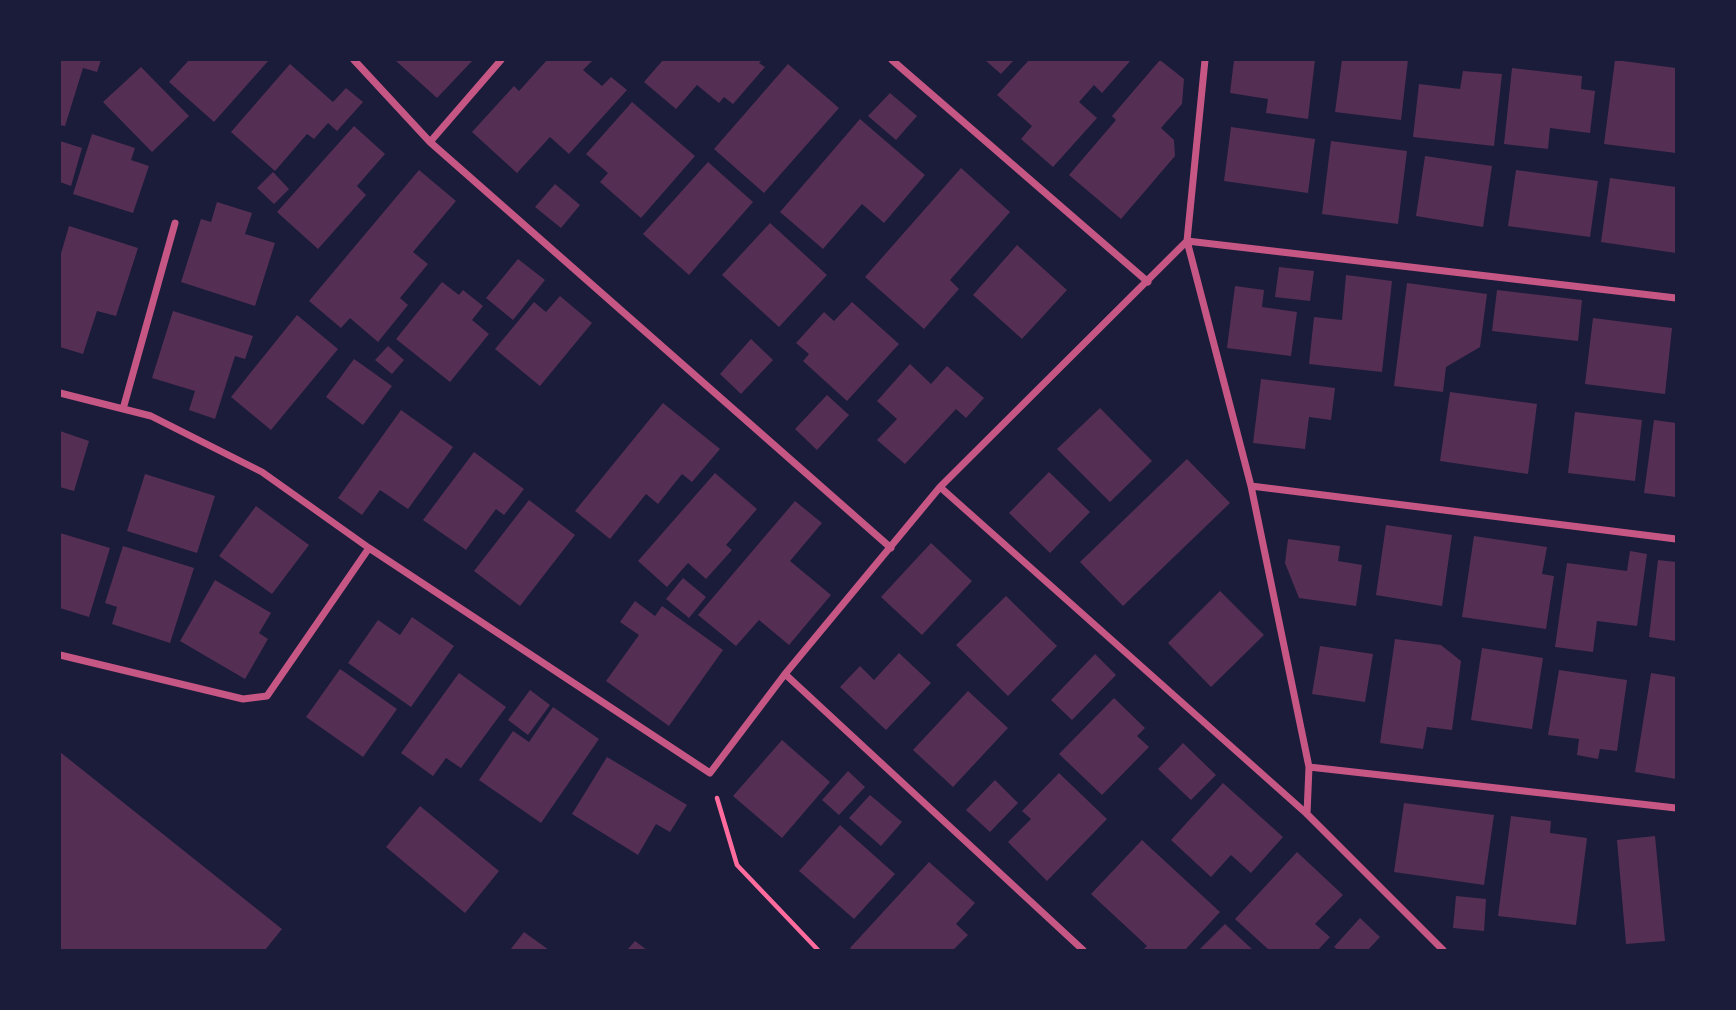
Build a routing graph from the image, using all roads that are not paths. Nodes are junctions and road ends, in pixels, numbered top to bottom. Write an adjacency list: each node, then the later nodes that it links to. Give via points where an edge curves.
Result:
1 (354, 60): 5 (street)
2 (501, 60): 5 (street)
3 (892, 60): 8 (street)
4 (1205, 60): 7 (street)
5 (430, 142): 16 (street)
6 (175, 223): 11 (street)
7 (1187, 241): 8 (street); 9 (street); 13 (street)
8 (1148, 282): 12 (street)
9 (1676, 298)
10 (60, 393): 11 (street)
11 (123, 409): 15 (street, via 151,416 262,472)
12 (940, 486): 16 (street); 21 (street)
13 (1251, 486): 14 (street); 19 (street)
14 (1676, 539)
15 (369, 548): 17 (street, via 267,696 243,699); 18 (street, via 710,773)
16 (891, 548): 18 (street)
17 (60, 655)
18 (785, 674): 22 (street)
19 (1309, 767): 20 (street); 21 (street)
20 (1676, 808)
21 (1307, 814): 23 (street)
22 (1083, 950)
23 (1443, 950)

